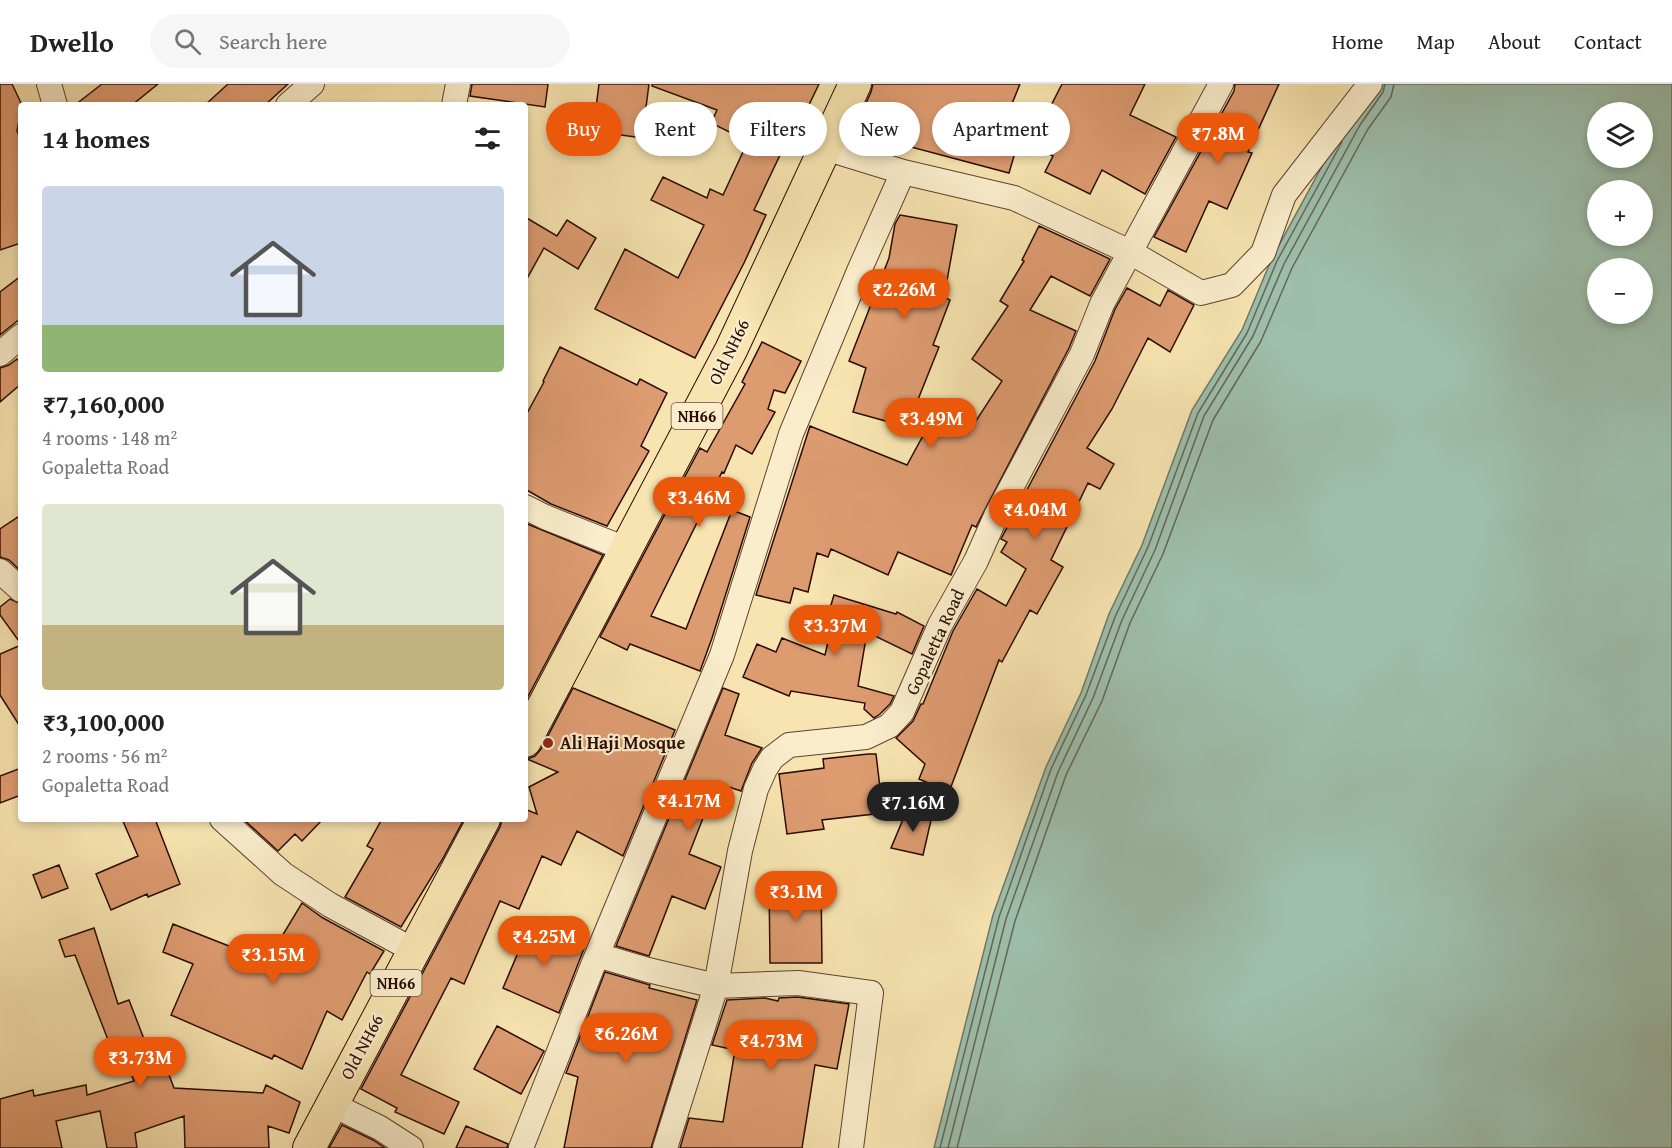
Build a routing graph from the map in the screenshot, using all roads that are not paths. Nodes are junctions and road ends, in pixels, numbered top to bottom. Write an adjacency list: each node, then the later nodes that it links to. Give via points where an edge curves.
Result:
1 (49, 84): 7 (street)
2 (312, 84): 8 (street)
3 (458, 84): 9 (street)
4 (855, 84): 10 (main road, Old NH66 / NH66)
5 (1221, 84): 14 (street, Gopaletta Road)
6 (1370, 84): 14 (street, via 1284,195 1263,253 1232,285 1201,293)
7 (54, 102)
8 (291, 102)
9 (455, 102)
10 (827, 144)
11 (827, 149): 13 (street)
12 (821, 156): 18 (main road, Old NH66 / NH66, via 731,350)
13 (903, 172): 14 (street, via 1014,198); 25 (street, via 791,434 722,655)
14 (1130, 252): 26 (street, Gopaletta Road, via 1102,304 1082,354 940,625 902,712 890,726 866,737 789,745 765,769 740,851)
15 (18, 339): 16 (street)
16 (0, 354)
17 (528, 508): 18 (street)
18 (626, 549): 21 (main road, Old NH66 / NH66)
19 (0, 571): 20 (street)
20 (18, 587)
21 (528, 735)
22 (225, 822): 24 (street, via 283,874 330,905)
23 (482, 822): 24 (main road, Old NH66 / NH66)
24 (413, 950): 27 (main road, Old NH66 / NH66)
25 (597, 954): 26 (street); 30 (street)
26 (716, 986): 31 (street, Gopaletta Road); 32 (street, via 798,983 871,993)
27 (331, 1104): 28 (main road, Old NH66 / NH66); 29 (street)
28 (309, 1148)
29 (411, 1148)
30 (521, 1148)
31 (665, 1148)
32 (850, 1148)

